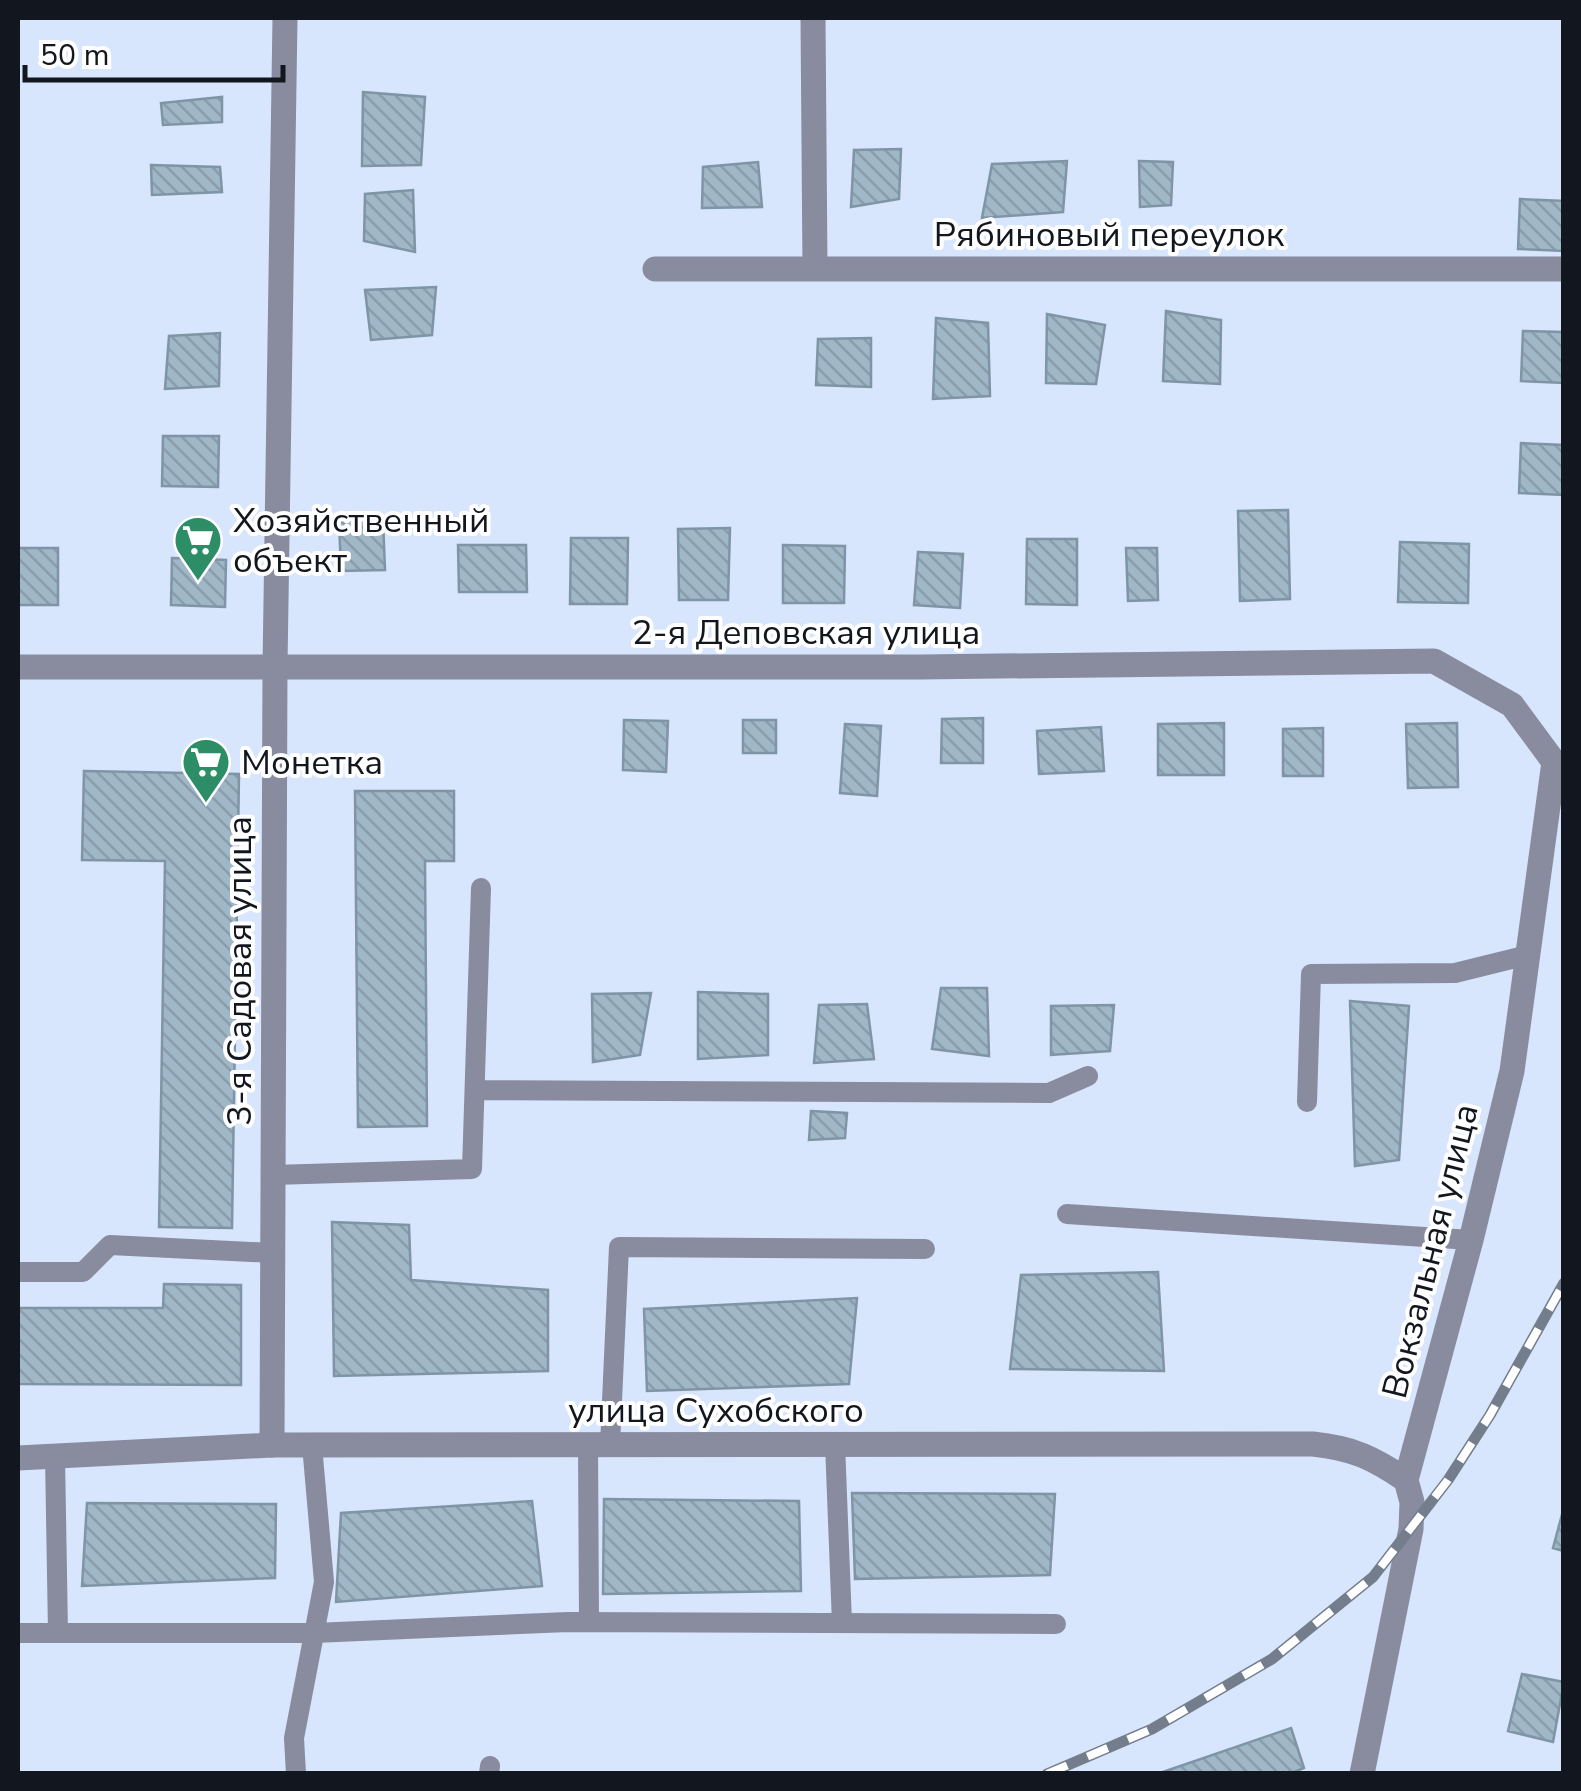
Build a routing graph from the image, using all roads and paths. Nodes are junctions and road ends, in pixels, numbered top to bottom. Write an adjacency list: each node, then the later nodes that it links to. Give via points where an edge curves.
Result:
1 (285, 18): 6 (street, 3-я Садовая улица)
2 (813, 18): 4 (street)
3 (654, 269): 4 (street, Рябиновый переулок)
4 (815, 269): 5 (street, Рябиновый переулок)
5 (1564, 269)
6 (275, 666): 7 (street, 2-я Деповская улица); 8 (street, 2-я Деповская улица, via 1434,661 1512,706); 14 (street, 3-я Садовая улица)
7 (18, 667)
8 (1559, 754): 10 (street, Вокзальная улица)
9 (481, 888): 12 (lane)
10 (1528, 955): 13 (lane, via 1456,973 1311,974); 16 (street, Вокзальная улица, via 1512,1071)
11 (1088, 1076): 12 (lane, via 1049,1093)
12 (475, 1090): 14 (lane, via 472,1169)
13 (1307, 1102)
14 (272, 1175): 18 (street, 3-я Садовая улица)
15 (1067, 1214): 16 (lane)
16 (1471, 1240): 26 (street, Вокзальная улица)
17 (925, 1249): 23 (lane, via 619,1247)
18 (272, 1254): 19 (lane, via 110,1245 83,1272); 21 (street, 3-я Садовая улица)
19 (18, 1272)
20 (835, 1444): 23 (street, улица Сухобского); 26 (street, улица Сухобского, via 1312,1444 1374,1458); 28 (lane)
21 (272, 1445): 22 (street, улица Сухобского); 24 (street, улица Сухобского)
22 (312, 1445): 23 (street, улица Сухобского); 32 (lane, via 324,1582)
23 (599, 1445): 27 (lane)
24 (54, 1456): 25 (street, улица Сухобского); 31 (lane)
25 (18, 1458)
26 (1406, 1480): 34 (street, Вокзальная улица, via 1411,1529)
27 (589, 1622): 28 (lane); 32 (lane)
28 (842, 1623): 29 (lane)
29 (1056, 1624)
30 (18, 1633): 31 (lane)
31 (58, 1633): 32 (lane)
32 (314, 1633): 33 (lane, via 294,1738)
33 (296, 1774)
34 (1362, 1774)

